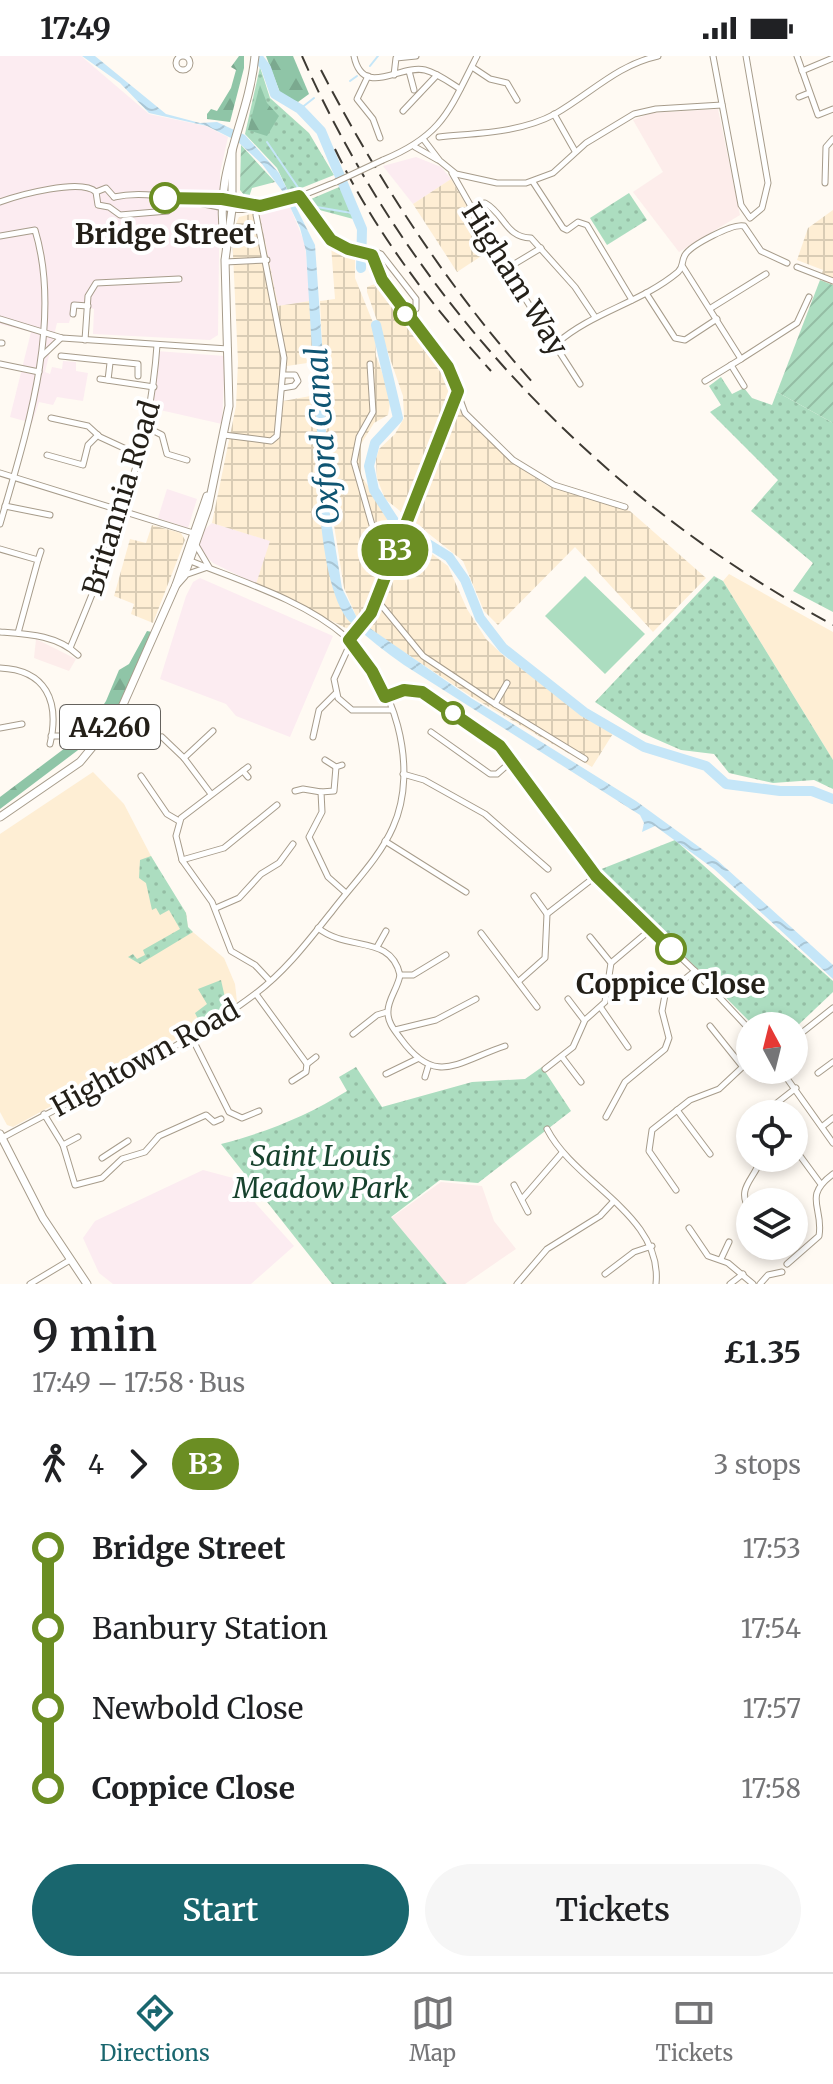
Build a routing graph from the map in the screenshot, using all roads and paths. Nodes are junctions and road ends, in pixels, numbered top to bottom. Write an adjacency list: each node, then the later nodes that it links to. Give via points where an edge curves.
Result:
1 (255, 56): 41 (main road, A4260, via 224,173)
2 (354, 56): 16 (street, via 358,69)
3 (416, 56): 9 (street)
4 (477, 56): 11 (street)
5 (658, 56): 25 (street, via 614,73)
6 (713, 56): 22 (street)
7 (746, 56): 22 (street, via 768,183 755,216 747,217 741,205)
8 (797, 56): 13 (street)
9 (395, 57): 14 (street)
10 (833, 58): 13 (street)
11 (472, 67): 17 (street); 21 (street, via 507,83)
12 (409, 71): 14 (street); 15 (street); 18 (street)
13 (802, 71): 19 (street)
14 (394, 75): 16 (street)
15 (437, 75): 17 (street); 24 (street)
16 (368, 76): 26 (street, via 357,99)
17 (460, 89): 29 (street)
18 (414, 90)
19 (809, 93): 20 (street); 23 (street, via 818,115)
20 (799, 97)
21 (517, 100)
22 (722, 105): 31 (street, via 634,114)
23 (833, 109)
24 (403, 111)
25 (554, 114): 27 (street, via 513,129); 31 (street)
26 (382, 135)
27 (439, 137)
28 (833, 139): 35 (street, via 826,147)
29 (424, 140): 30 (street); 32 (street)
30 (415, 147): 32 (street); 38 (street, bridge)
31 (575, 152): 34 (street, via 553,173)
32 (440, 161): 33 (street)
33 (452, 172): 34 (street, via 497,183); 44 (street, Higham Way)
34 (533, 182): 63 (street, via 563,228 578,222 587,225)
35 (825, 183)
36 (96, 192): 37 (street, via 106,188); 40 (street, via 88,186); 43 (street, via 98,205)
37 (114, 197): 39 (street); 43 (street)
38 (296, 197): 42 (street); 50 (street, via 327,236)
39 (174, 199): 41 (street); 43 (street, via 168,211 120,215)
40 (0, 202)
41 (225, 202): 42 (street); 45 (main road, A4260); 49 (main road, A4260)
42 (260, 206): 45 (street)
43 (109, 207)
44 (470, 207): 48 (street, via 485,203 508,230); 73 (street, Higham Way)
45 (232, 209): 49 (main road, A4260)
46 (256, 215): 51 (street)
47 (0, 236): 70 (street, via 35,230)
48 (541, 248): 55 (street); 67 (street)
49 (226, 251): 52 (main road, A4260)
50 (369, 252): 54 (street); 54 (street, via 383,257 416,299 411,312)
51 (267, 260): 52 (street); 84 (street)
52 (225, 262): 75 (main road, A4260)
53 (787, 263): 56 (street, via 761,251 748,229 738,224 686,253)
54 (379, 266): 93 (street, via 382,280 448,367)
55 (511, 266)
56 (683, 267): 61 (street); 65 (street)
57 (797, 267): 60 (street)
58 (766, 274): 65 (street)
59 (179, 279): 64 (street, via 100,281 89,292)
60 (833, 281)
61 (646, 293): 63 (street); 69 (street, via 675,338 685,340)
62 (809, 297): 78 (street, via 797,323)
63 (632, 300): 67 (street)
64 (88, 306): 66 (street, via 74,305); 72 (street)
65 (711, 308): 69 (street)
66 (73, 314)
67 (595, 317): 73 (street)
68 (0, 319): 70 (street)
69 (717, 319): 78 (street)
70 (45, 333): 71 (street); 77 (street)
71 (62, 338): 72 (street); 77 (street)
72 (85, 340): 74 (street)
73 (556, 344): 89 (street, Higham Way)
74 (157, 345): 75 (street); 91 (street, Britannia Road)
75 (229, 349): 97 (main road, A4260)
76 (61, 356): 79 (street)
77 (42, 357): 83 (street)
78 (741, 359): 82 (street)
79 (110, 363): 85 (street, via 138,364); 87 (street)
80 (0, 364): 83 (street)
81 (370, 364): 110 (street, via 373,408 357,442 355,471 376,539)
82 (731, 365): 88 (street); 90 (street)
83 (39, 372): 102 (street)
84 (284, 375): 92 (street); 92 (street, via 295,375 298,381)
85 (138, 376)
86 (100, 379): 87 (street)
87 (108, 380): 91 (street)
88 (705, 381)
89 (580, 384)
90 (744, 386)
91 (154, 387): 99 (street, Britannia Road)
92 (282, 388): 97 (street, via 277,436 271,441)
93 (458, 391): 104 (street, via 465,413 521,467 565,490); 110 (street)
94 (51, 418): 96 (street, via 88,426)
95 (156, 432): 100 (street, via 162,435 167,454)
96 (98, 435): 98 (street, via 88,445 83,465); 99 (street)
97 (224, 438): 108 (main road, A4260)
98 (47, 455)
99 (139, 455): 105 (street, Britannia Road)
100 (187, 460)
101 (0, 473): 102 (street)
102 (12, 477): 103 (street); 105 (street)
103 (5, 506): 106 (street); 107 (street)
104 (625, 507)
105 (122, 511): 108 (street); 121 (street, Britannia Road)
106 (50, 515)
107 (0, 524)
108 (194, 536): 113 (main road, A4260); 114 (street, via 199,554)
109 (0, 549): 112 (street)
110 (395, 549): 117 (street)
111 (41, 551): 112 (street)
112 (38, 560): 119 (street)
113 (186, 560): 114 (street); 115 (main road, A4260); 116 (main road, A4260)
114 (213, 570): 115 (street, via 198,569); 120 (street, via 308,613)
115 (184, 576): 116 (main road, A4260)
116 (176, 585): 149 (main road, A4260, via 131,691 101,740 61,777)
117 (376, 599): 120 (street); 127 (street, via 423,656)
118 (0, 632): 119 (street)
119 (18, 633): 121 (street, via 43,636)
120 (350, 641): 125 (street, via 335,675); 126 (street, Hightown Road)
121 (70, 648): 122 (street)
122 (78, 655)
123 (0, 668): 133 (street, via 24,670 45,687 52,702)
124 (507, 683): 127 (street)
125 (335, 694): 128 (street, via 352,710); 136 (street, via 319,710)
126 (385, 697): 128 (street, Hightown Road); 141 (street, via 404,690 422,692 494,740)
127 (495, 704): 139 (street)
128 (392, 710): 142 (street, Hightown Road, via 401,737)
129 (22, 724): 130 (street)
130 (0, 728)
131 (213, 731): 138 (street)
132 (431, 732): 141 (street, via 490,774)
133 (51, 736): 134 (street); 137 (street)
134 (61, 736)
135 (162, 737): 138 (street)
136 (313, 737)
137 (50, 744)
138 (184, 758): 147 (street)
139 (585, 759)
140 (325, 760): 146 (street, via 339,766 334,791)
141 (513, 760): 155 (street)
142 (403, 774): 151 (street, Hightown Road, via 401,806); 154 (street, via 485,814)
143 (141, 776): 150 (street, via 167,814)
144 (248, 777): 147 (street, via 246,769)
145 (295, 791): 146 (street)
146 (321, 792): 157 (street, via 322,812 309,837 328,877)
147 (211, 794): 150 (street)
148 (277, 805): 153 (street, via 224,848)
149 (0, 817)
150 (179, 821): 153 (street, via 176,836)
151 (385, 841): 156 (street); 157 (street, Hightown Road)
152 (283, 845): 159 (street, via 292,846 239,898)
153 (182, 860): 159 (street)
154 (548, 869)
155 (596, 876): 160 (street); 162 (street)
156 (466, 892)
157 (346, 893): 161 (street, Hightown Road)
158 (534, 896): 160 (street)
159 (216, 908): 171 (street, via 231,951)
160 (547, 914): 172 (street, via 545,958)
161 (318, 928): 166 (street, via 336,941); 171 (street, Hightown Road)
162 (650, 930): 168 (street); 169 (street)
163 (386, 931): 166 (street)
164 (481, 933): 172 (street)
165 (590, 937): 168 (street)
166 (377, 947): 170 (street, via 394,959)
167 (446, 955): 170 (street, via 413,975)
168 (611, 963): 179 (street, via 608,996)
169 (695, 971): 175 (street); 182 (street)
170 (400, 975): 181 (street)
171 (270, 981): 174 (street, Hightown Road)
172 (519, 981): 178 (street)
173 (648, 987): 175 (street)
174 (256, 994): 188 (street, Hightown Road); 196 (street)
175 (665, 995): 211 (street, via 665,1049 625,1082)
176 (476, 999): 186 (street, via 436,1020)
177 (568, 999): 183 (street)
178 (537, 1007)
179 (601, 1008): 183 (street); 190 (street)
180 (833, 1008): 185 (street)
181 (387, 1012): 186 (street); 187 (street)
182 (736, 1015)
183 (585, 1020): 192 (street, via 573,1047)
184 (710, 1026): 193 (street)
185 (808, 1028)
186 (395, 1030): 194 (street)
187 (353, 1034)
188 (191, 1036): 209 (street, via 229,1112 242,1118); 210 (street, Hightown Road)
189 (505, 1046): 197 (street)
190 (628, 1047)
191 (316, 1057): 196 (street)
192 (562, 1057): 198 (street); 204 (street)
193 (736, 1058)
194 (417, 1059): 197 (street); 201 (street)
195 (833, 1062): 200 (street)
196 (307, 1064): 203 (street, via 306,1072)
197 (428, 1067): 202 (street)
198 (545, 1069)
199 (736, 1072): 208 (street, via 719,1089)
200 (818, 1073)
201 (386, 1074)
202 (425, 1077)
203 (292, 1081)
204 (581, 1082)
205 (793, 1084): 206 (street)
206 (796, 1088): 207 (street); 214 (street)
207 (781, 1100)
208 (677, 1110): 223 (street); 230 (street, via 655,1125 648,1143 652,1159)
209 (259, 1111)
210 (44, 1114): 216 (street, Hightown Road); 220 (street)
211 (606, 1117)
212 (833, 1118): 214 (street)
213 (221, 1119): 225 (street, via 194,1119 159,1136 145,1152)
214 (823, 1126): 219 (street)
215 (547, 1129): 222 (street)
216 (1, 1136): 238 (main road)
217 (78, 1137): 220 (street)
218 (128, 1141): 221 (street)
219 (833, 1143)
220 (63, 1145): 225 (street, via 75,1185 102,1178)
221 (115, 1150): 224 (street); 225 (street)
222 (561, 1154): 231 (street); 232 (street)
223 (710, 1154)
224 (102, 1158)
225 (122, 1159)
226 (808, 1167): 228 (street)
227 (833, 1174): 228 (street)
228 (820, 1183): 239 (street, via 815,1195 819,1236)
229 (514, 1185): 231 (street)
230 (676, 1190)
231 (523, 1198): 233 (street)
232 (613, 1202): 236 (street); 245 (street, via 547,1249)
233 (528, 1212)
234 (689, 1228): 237 (street, via 708,1256)
235 (729, 1242): 237 (street)
236 (652, 1246): 241 (street, via 634,1252); 246 (street)
237 (721, 1259): 242 (street)
238 (70, 1260): 243 (street); 244 (main road)
239 (787, 1264)
240 (778, 1270): 249 (street)
241 (610, 1273)
242 (743, 1274): 247 (street); 248 (street)
243 (30, 1284)
244 (87, 1284)
245 (517, 1284)
246 (656, 1284)
247 (730, 1284)
248 (753, 1284)
249 (760, 1284)

